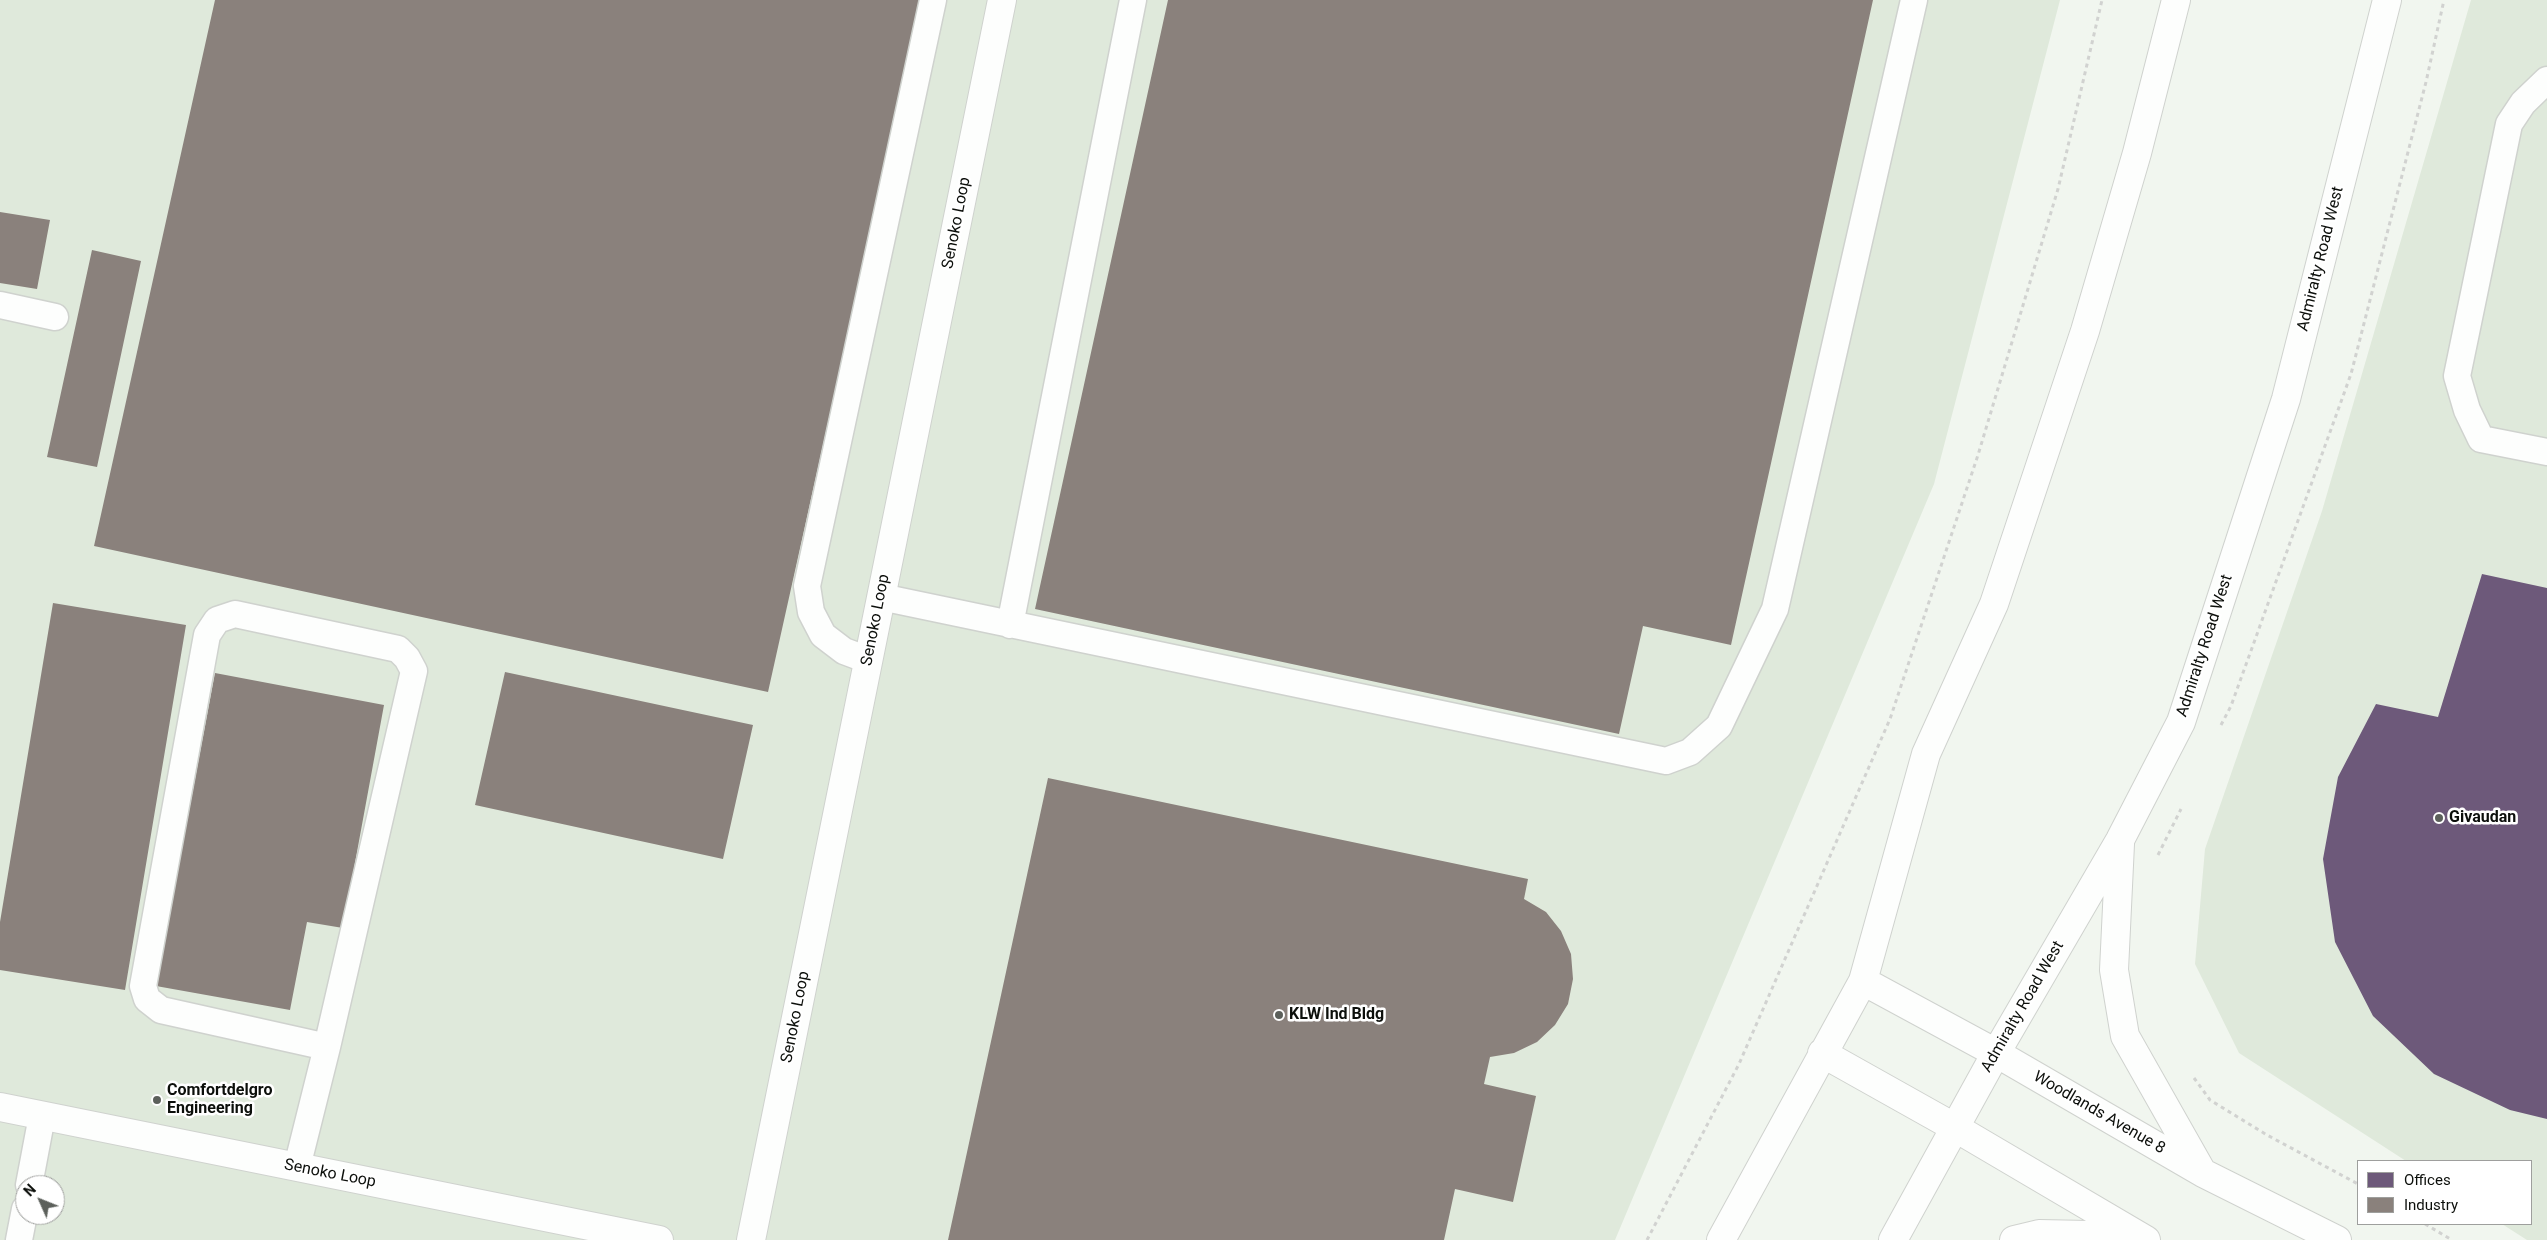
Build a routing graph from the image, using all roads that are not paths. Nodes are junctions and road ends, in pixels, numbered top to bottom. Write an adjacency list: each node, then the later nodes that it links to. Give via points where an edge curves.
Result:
1 (934, 0): 13 (lane, via 807,586 811,612 824,635 844,651)
2 (1002, 0): 11 (main road, Senoko Loop)
3 (1133, 0): 12 (lane)
4 (1914, 0): 12 (lane, via 1775,609 1719,726 1690,752 1666,761)
5 (2176, 0): 15 (main road, via 2137,153 2085,330 1994,604 1926,754)
6 (2387, 0): 14 (main road, Admiralty Road West, via 2286,399 2181,722)
7 (2547, 80): 10 (lane, via 2523,103 2509,124 2457,376 2467,410 2482,439)
8 (0, 305): 9 (lane)
9 (55, 317)
10 (2547, 452)
11 (881, 597): 12 (lane); 13 (main road, Senoko Loop)
12 (1010, 625)
13 (868, 660): 29 (main road, Senoko Loop)
14 (2120, 840): 18 (main road, Admiralty Road West); 23 (main road, via 2114,970 2125,1036)
15 (1863, 981): 17 (main road); 18 (main road, Woodlands Avenue 8)
16 (327, 1047): 16 (lane, via 414,671 398,649 234,614 217,620 207,635 142,986 147,999 161,1010); 22 (lane)
17 (1822, 1053): 21 (main road); 30 (main road)
18 (1996, 1053): 21 (main road, Admiralty Road West); 23 (main road, Woodlands Avenue 8)
19 (0, 1107): 20 (main road, Senoko Loop)
20 (42, 1116): 22 (main road, Senoko Loop); 24 (lane)
21 (1954, 1127): 26 (main road); 31 (main road, Admiralty Road West)
22 (297, 1167): 28 (main road, Senoko Loop)
23 (2202, 1174): 33 (main road, Woodlands Avenue 8)
24 (31, 1175)
25 (22, 1225): 27 (lane)
26 (2143, 1238): 32 (main road, via 2039,1234)
27 (19, 1240)
28 (660, 1240)
29 (751, 1240)
30 (1720, 1240)
31 (1894, 1240)
32 (2014, 1240)
33 (2337, 1240)

